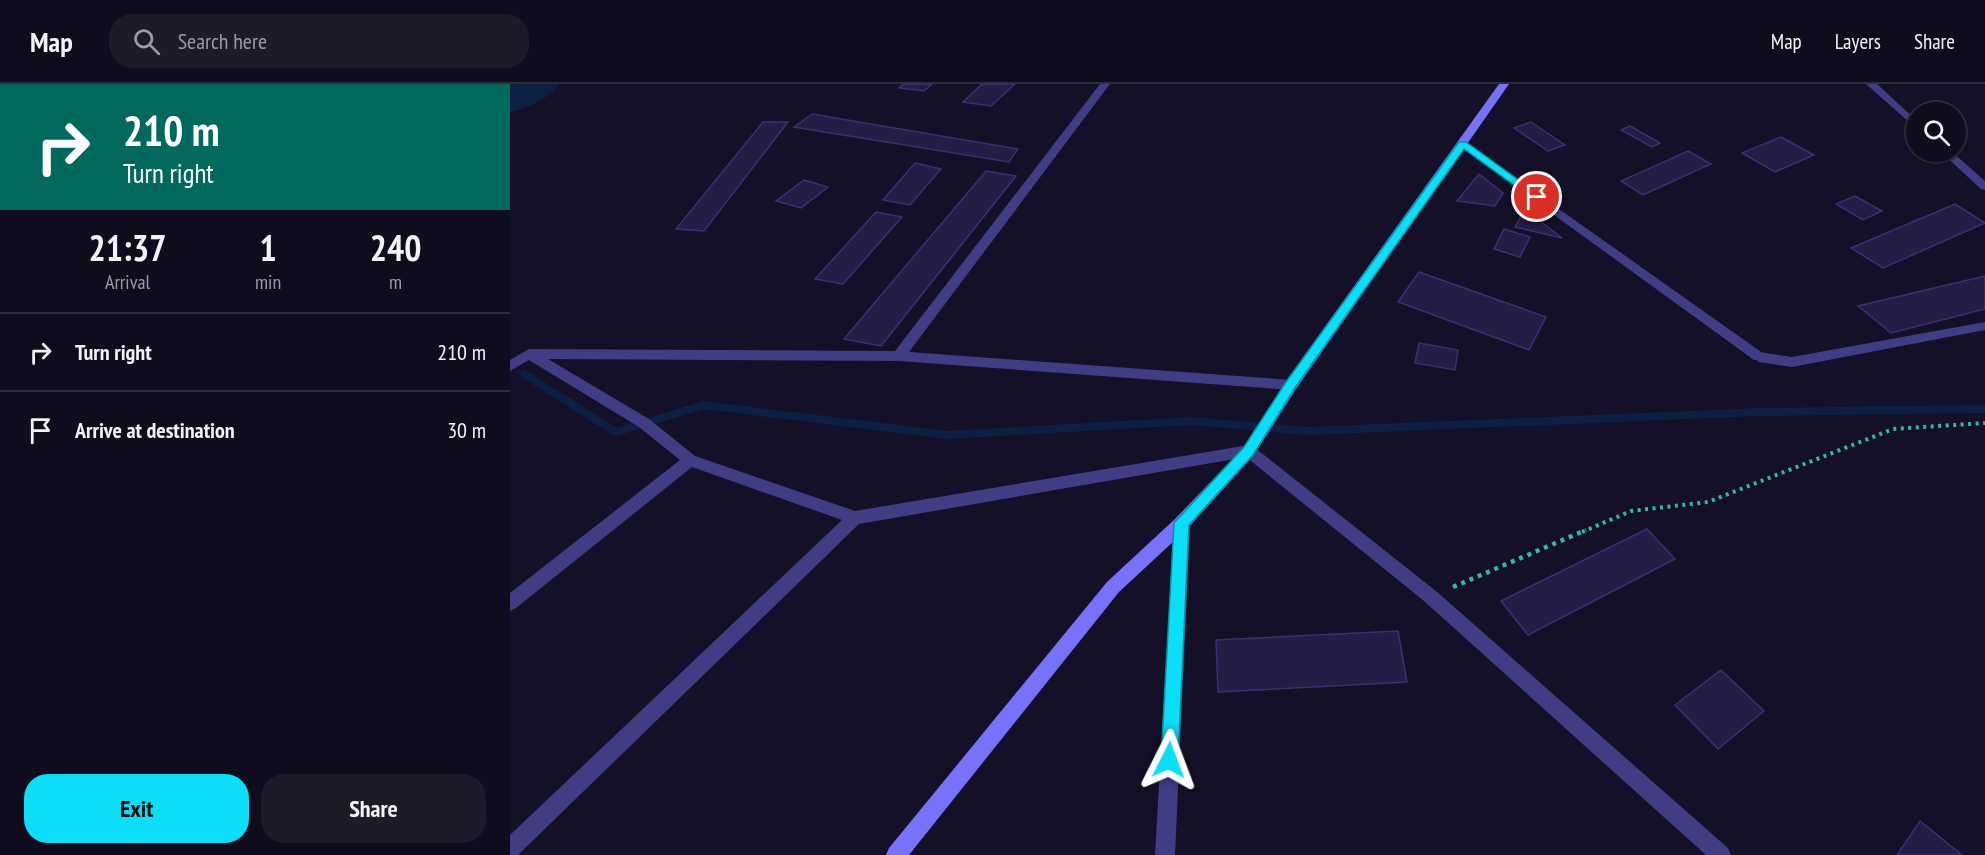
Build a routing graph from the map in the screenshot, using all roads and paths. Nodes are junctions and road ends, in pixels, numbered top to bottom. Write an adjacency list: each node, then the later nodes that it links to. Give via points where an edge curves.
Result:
1 (1105, 84): 10 (street)
2 (1504, 84): 5 (street)
3 (1871, 84): 4 (street)
4 (1906, 116)
5 (1463, 144): 8 (street, via 1759,357 1792,362); 12 (street)
6 (1957, 162): 7 (street)
7 (1985, 187)
8 (1985, 326)
9 (529, 354): 10 (street); 11 (street); 15 (street, via 644,423)
10 (899, 356): 12 (street)
11 (510, 366)
12 (1291, 385): 14 (street)
13 (1985, 423): 18 (path, via 1893,429 1708,502 1631,511)
14 (1252, 446): 16 (street); 17 (street); 18 (street)
15 (690, 460): 16 (street); 19 (street)
16 (855, 518): 20 (street)
17 (1182, 523): 21 (street, via 1113,587); 22 (street)
18 (1430, 596): 23 (street)
19 (510, 603)
20 (510, 849)
21 (896, 855)
22 (1165, 855)
23 (1721, 855)

